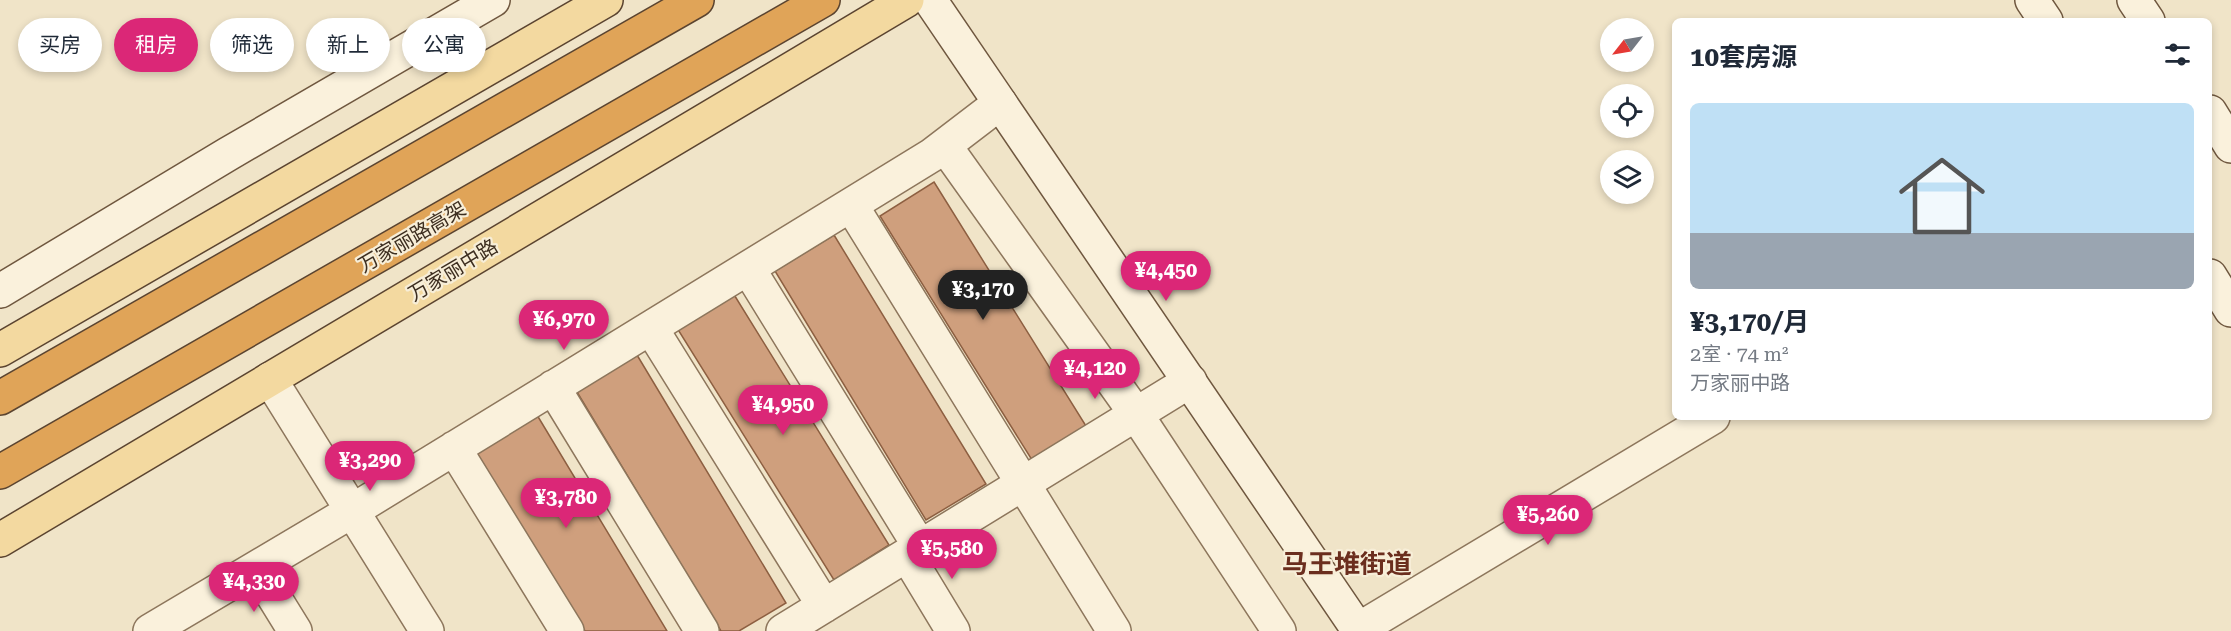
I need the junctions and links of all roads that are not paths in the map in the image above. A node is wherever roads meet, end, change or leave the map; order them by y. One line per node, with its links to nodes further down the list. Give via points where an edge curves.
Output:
1 (493, 0): 18 (street)
2 (606, 0): 21 (main road)
3 (697, 0): 25 (highway)
4 (823, 0): 29 (highway, 万家丽路高架)
5 (907, 0): 22 (main road, 万家丽中路)
6 (930, 0): 11 (street)
7 (2032, 0): 9 (street)
8 (2134, 0): 10 (street)
9 (2044, 18)
10 (2146, 18)
11 (1000, 103): 13 (street); 23 (street)
12 (2212, 118): 14 (street)
13 (945, 146): 15 (street); 26 (street)
14 (2231, 146)
15 (851, 205): 16 (street); 30 (street)
16 (748, 268): 20 (street); 33 (street)
17 (2212, 279): 19 (street)
18 (0, 291)
19 (2231, 310)
20 (651, 328): 24 (street); 35 (street)
21 (0, 350)
22 (270, 379): 31 (street); 32 (main road, 万家丽中路)
23 (1190, 381): 26 (street); 45 (street)
24 (553, 387): 28 (street); 40 (street)
25 (0, 398)
26 (1136, 414): 30 (street); 44 (street)
27 (1708, 420): 45 (street)
28 (454, 448): 31 (street); 39 (street)
29 (0, 472)
30 (1024, 483): 33 (street); 43 (street)
31 (352, 511): 34 (street); 38 (street)
32 (0, 540)
33 (914, 551): 35 (street); 42 (street)
34 (256, 568): 36 (street); 37 (street)
35 (824, 606): 41 (street)
36 (157, 629)
37 (295, 631)
38 (427, 631)
39 (567, 631)
40 (702, 631)
41 (783, 631)
42 (953, 631)
43 (1114, 631)
44 (1280, 631)
45 (1358, 631)

